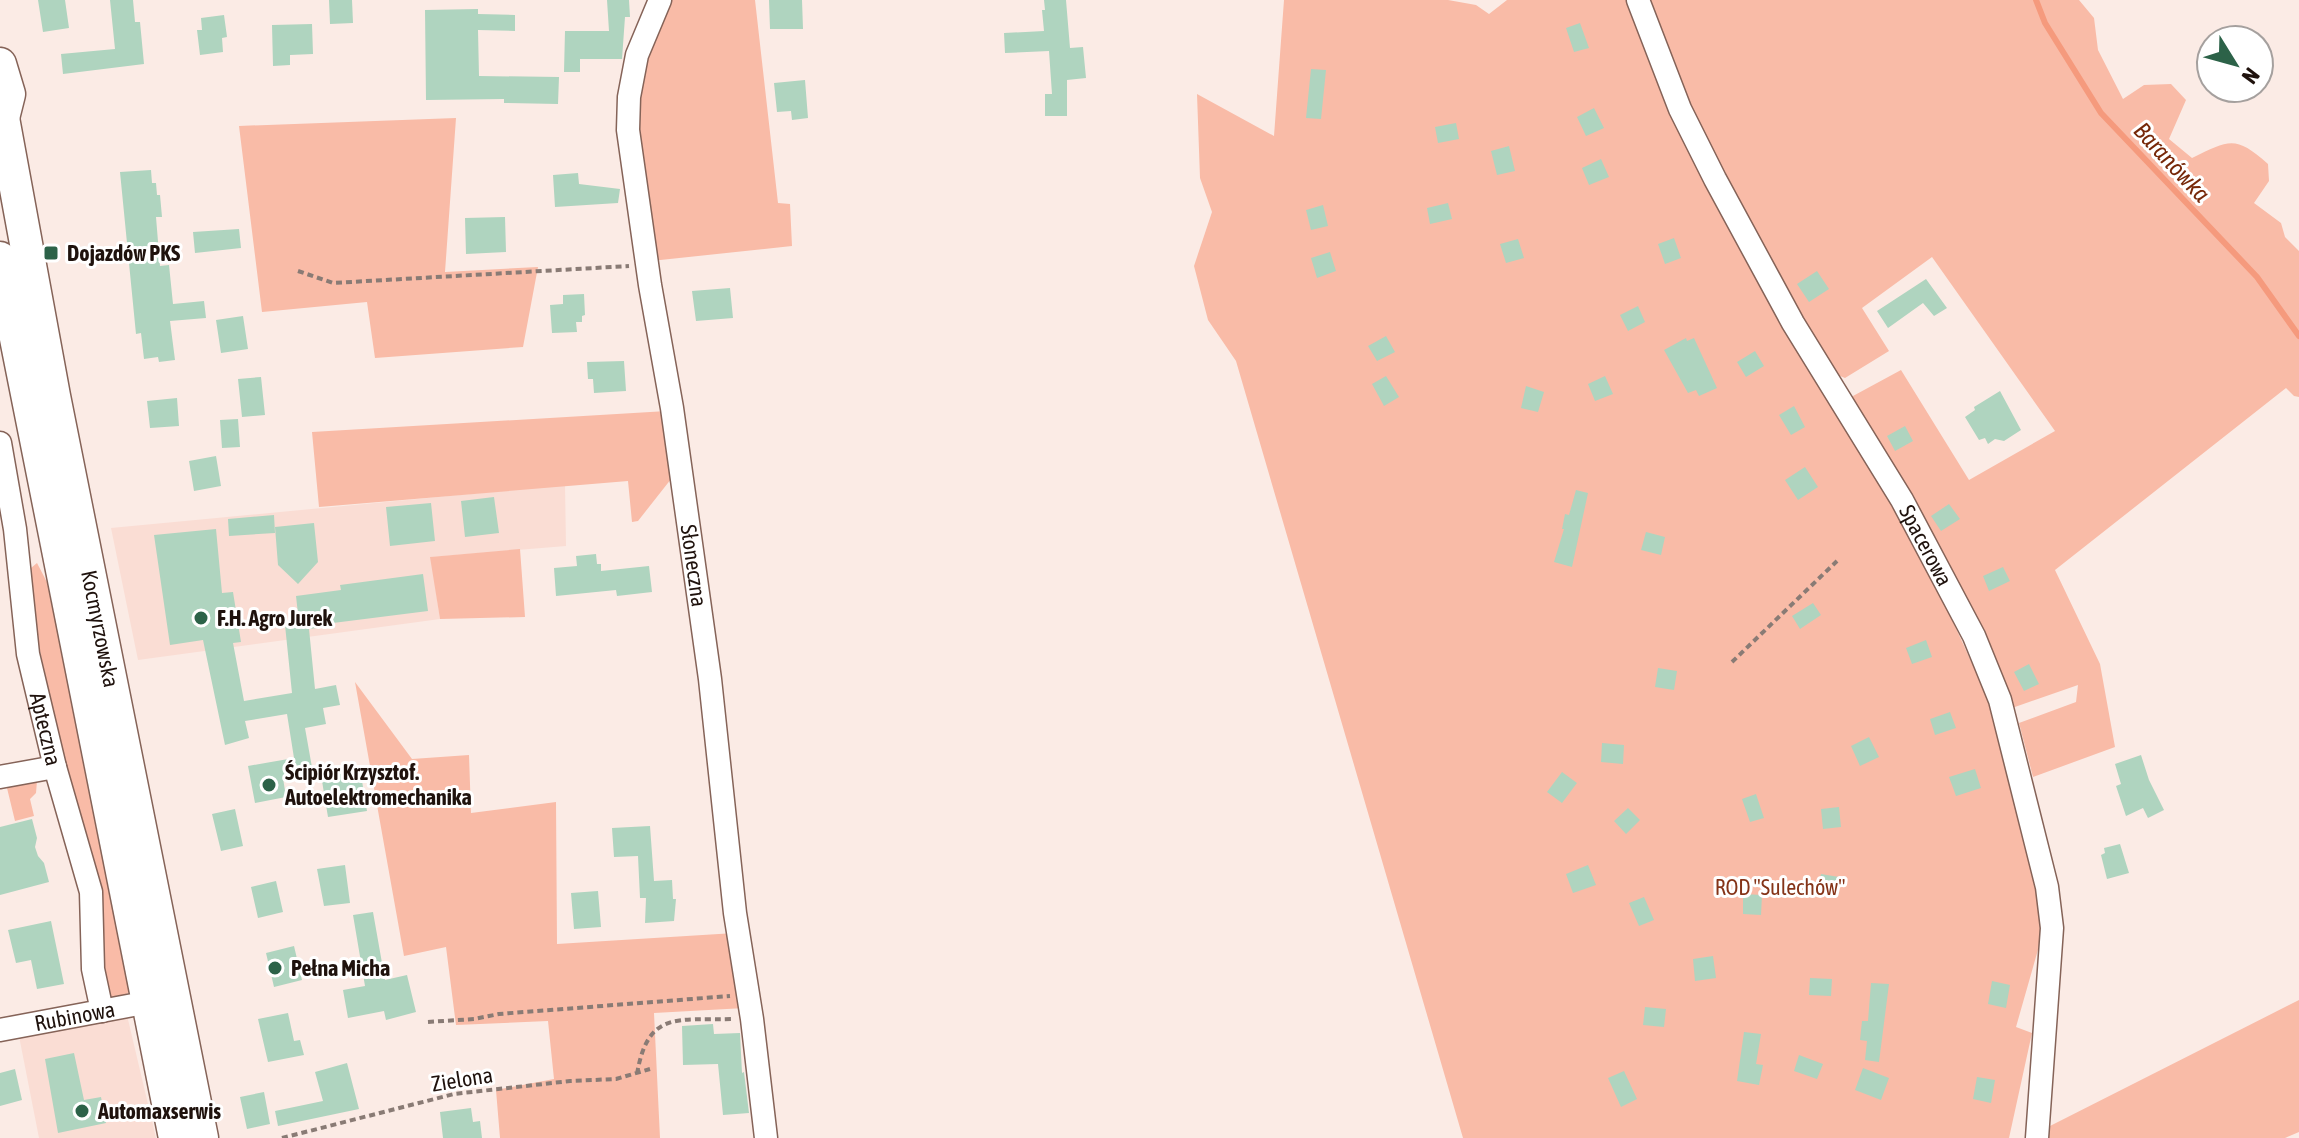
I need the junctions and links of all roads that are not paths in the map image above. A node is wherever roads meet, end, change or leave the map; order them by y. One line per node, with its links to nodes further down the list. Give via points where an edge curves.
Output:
1 (660, 0): 15 (street, Słoneczna, via 637,55 628,130 701,608)
2 (1638, 0): 16 (street, Spacerowa, via 1680,109 1715,179 1793,323 1916,526 1974,636 2000,700 2047,887 2052,928)
3 (0, 64): 4 (main road, Kocmyrzowska, via 9,94)
4 (2, 119): 14 (main road, Kocmyrzowska)
5 (0, 258): 10 (main road, Kocmyrzowska)
6 (0, 443): 7 (street, Apteczna)
7 (7, 529): 8 (street, Apteczna, via 28,654)
8 (55, 767): 9 (street); 11 (street, Apteczna, via 91,892 93,969)
9 (0, 777)
10 (149, 1002): 11 (street, Rubinowa); 13 (main road, Kocmyrzowska)
11 (102, 1011): 12 (street, Rubinowa)
12 (0, 1030)
13 (175, 1138)
14 (202, 1138)
15 (766, 1138)
16 (2037, 1138)

